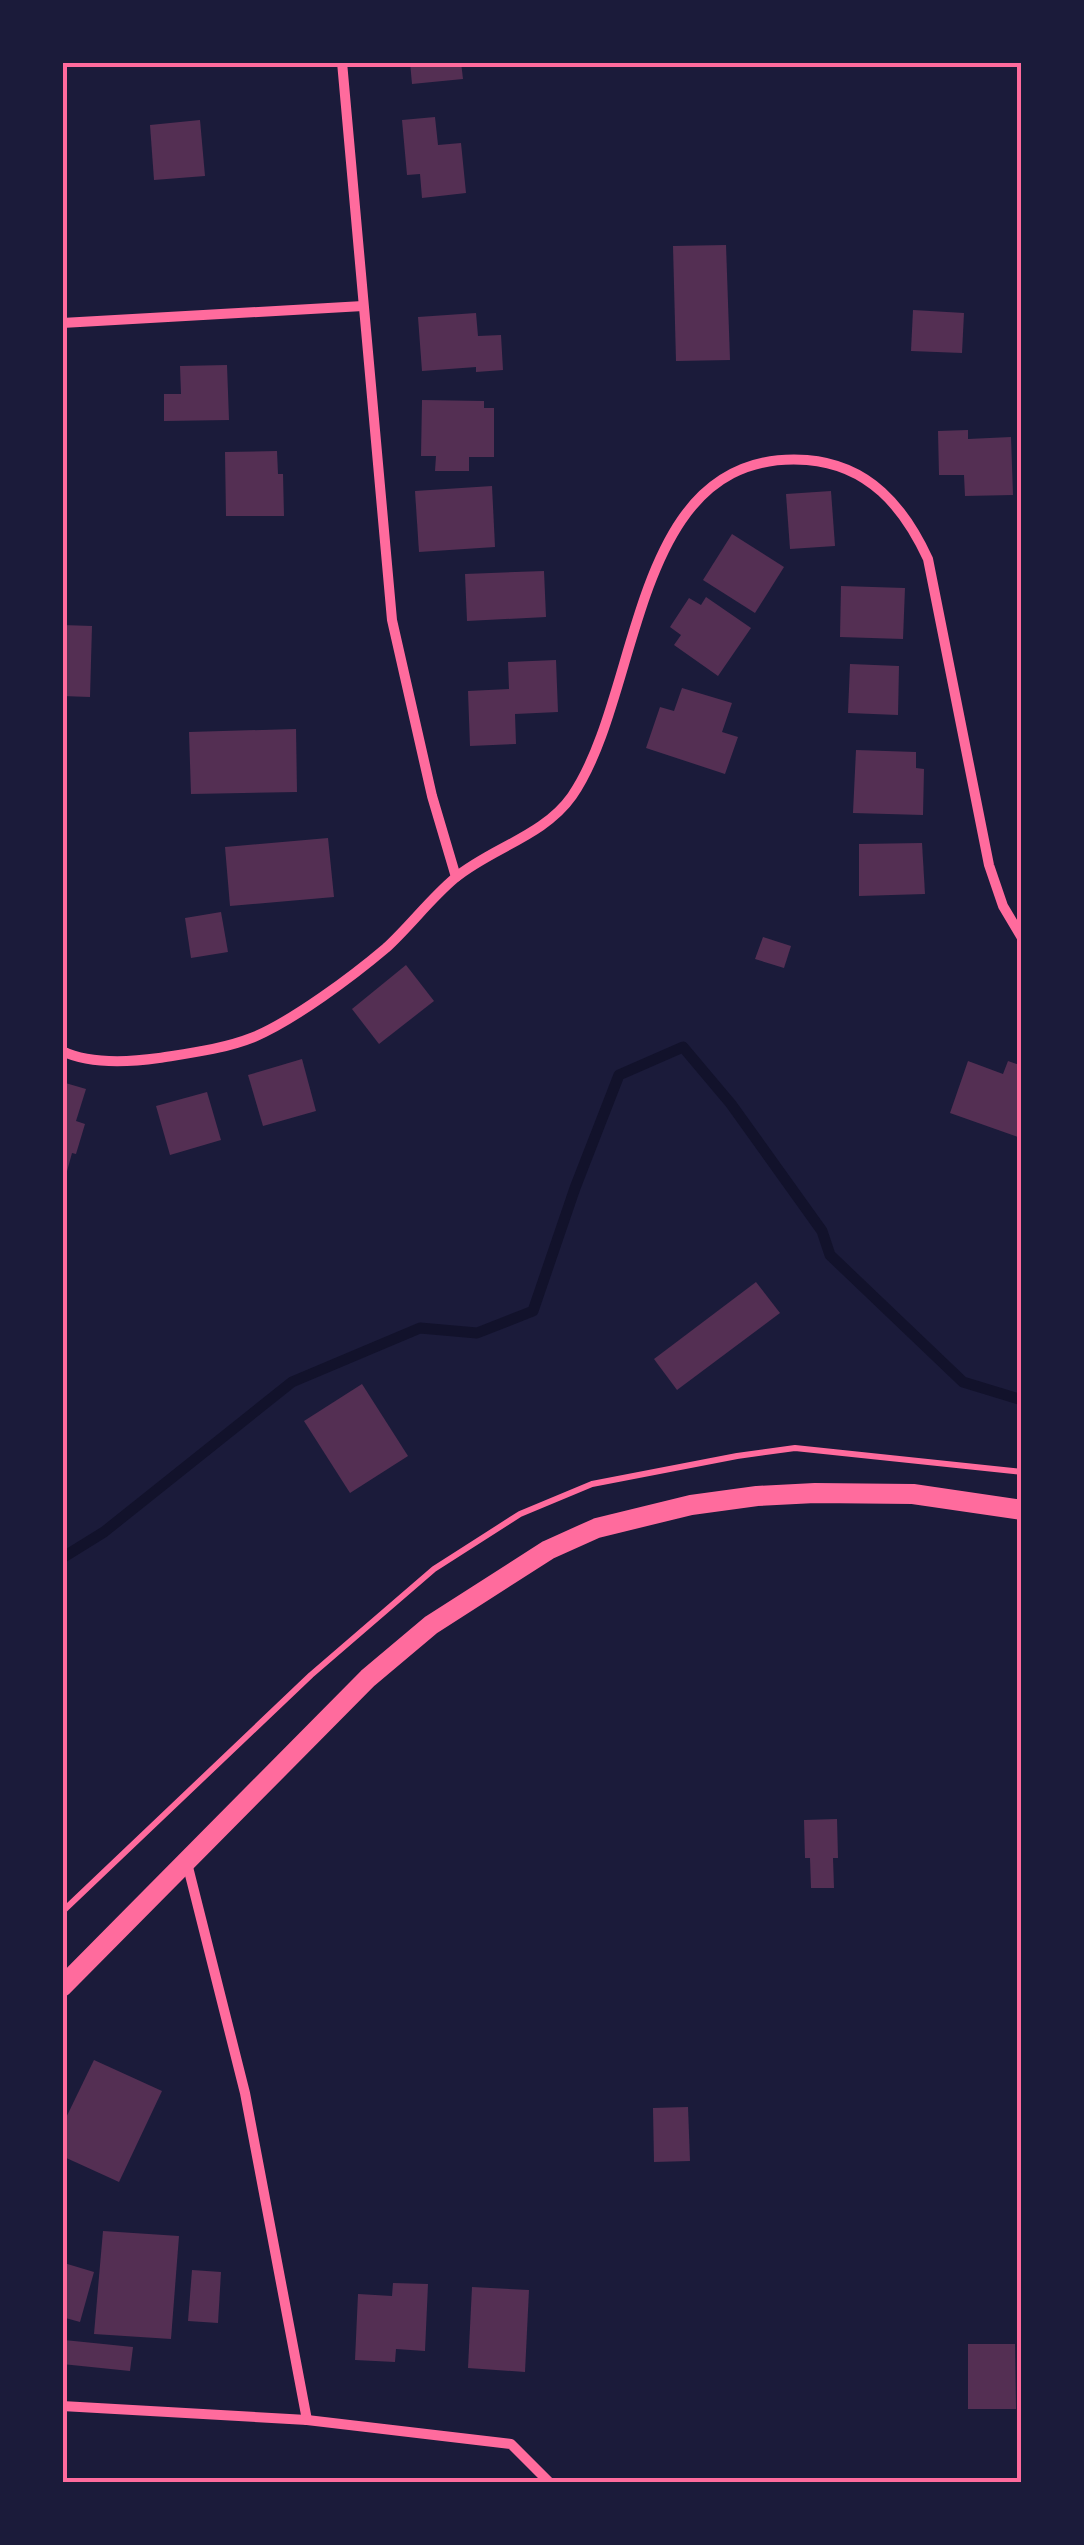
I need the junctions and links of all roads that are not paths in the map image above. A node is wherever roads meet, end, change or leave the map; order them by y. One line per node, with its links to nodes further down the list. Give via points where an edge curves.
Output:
1 (342, 62): 2 (street)
2 (364, 306): 3 (street); 4 (street, via 392,620)
3 (62, 323)
4 (456, 877): 5 (street, via 527,836 570,799 598,748 654,572 694,501 748,466 779,458 822,461 891,497 928,559 989,865); 6 (street, via 385,949 256,1036 140,1061)
5 (1022, 938)
6 (62, 1050)
7 (1022, 1510): 8 (main road, via 913,1494 815,1492 691,1505 597,1528 548,1550 430,1625 368,1678)
8 (186, 1862): 9 (main road); 11 (street, via 245,2093)
9 (62, 1986)
10 (62, 2406): 11 (street)
11 (307, 2420): 12 (street, via 511,2444)
12 (549, 2482)

